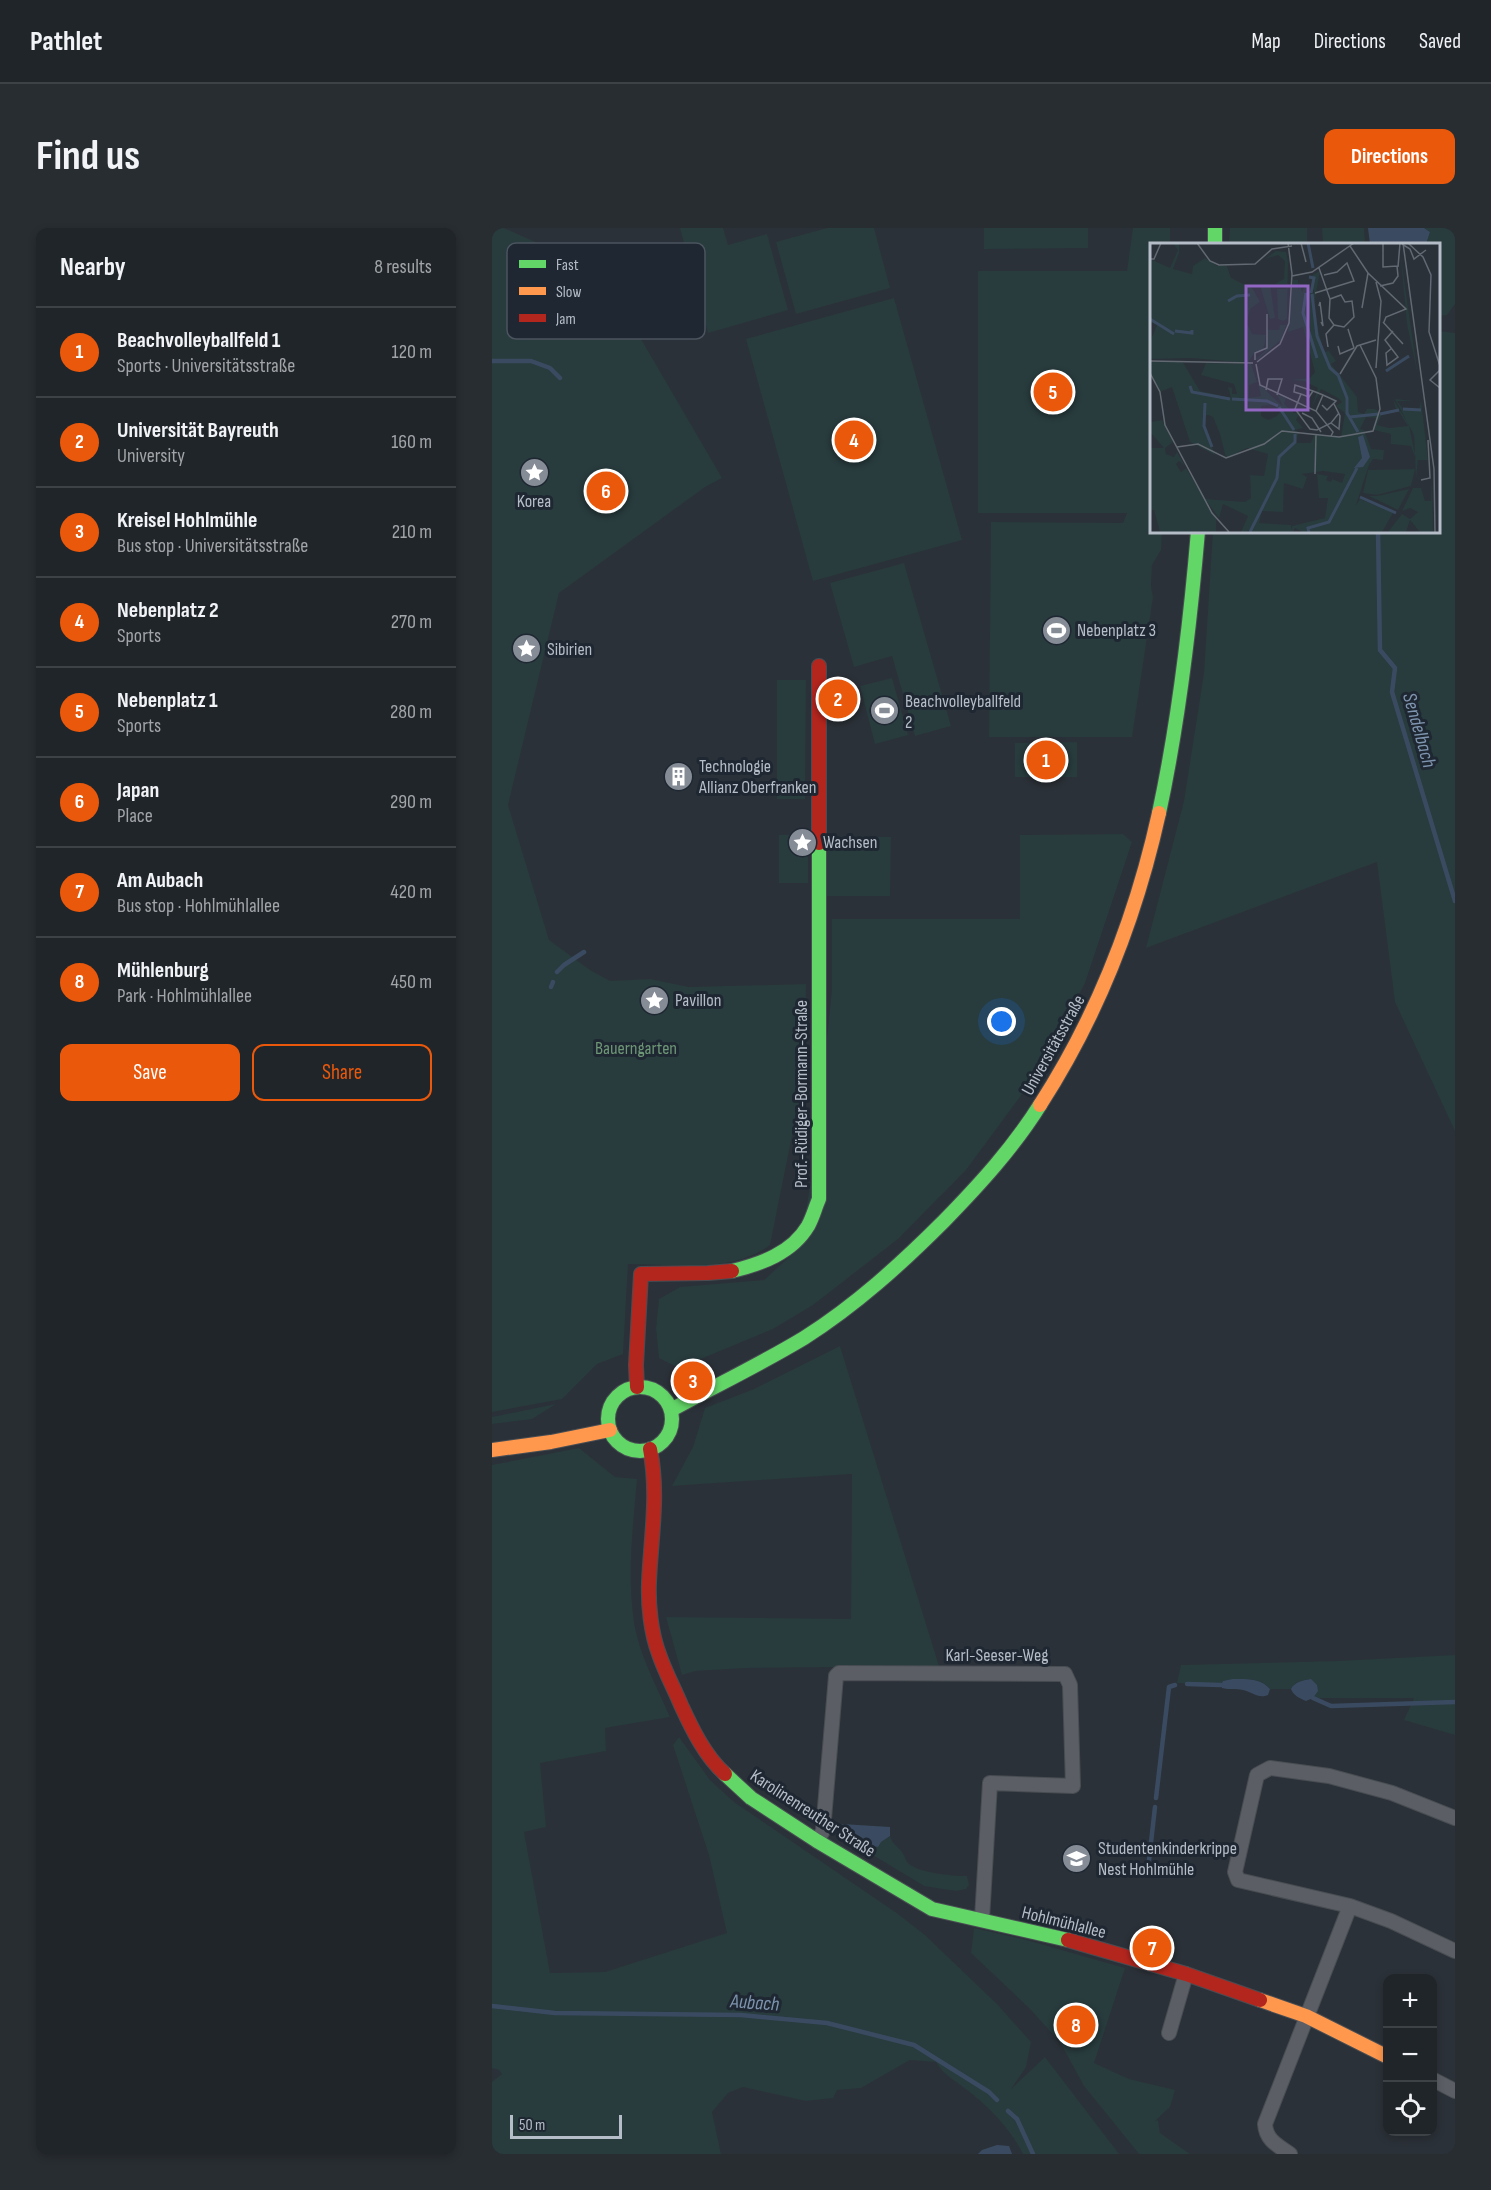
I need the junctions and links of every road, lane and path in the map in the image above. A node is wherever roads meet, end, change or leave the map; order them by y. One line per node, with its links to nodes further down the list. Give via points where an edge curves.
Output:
1 (1198, 532): 4 (street, Universitätsstraße, via 1184,674 1163,803 1135,907 1098,1002 1059,1077 1023,1133 974,1191 905,1261 825,1324 773,1358)
2 (819, 666): 3 (street, Prof.-Rüdiger-Bormann-Straße, via 819,1199 807,1228 765,1263 722,1272 641,1274)
3 (637, 1387): 4 (street, via 654,1390); 5 (street, via 619,1394 613,1402 609,1411)
4 (670, 1410): 6 (street, via 670,1429 659,1445)
5 (610, 1430): 6 (street, via 622,1446 640,1451); 7 (street)
6 (650, 1449): 9 (street, Karolinenreuther Straße, via 655,1516 649,1582 658,1653 690,1724 716,1767 751,1798)
7 (492, 1450)
8 (1455, 1818): 10 (street, via 1392,1793 1329,1776 1270,1768 1257,1775 1235,1872 1238,1880)
9 (817, 1841): 11 (street, Karolinenreuther Straße); 12 (street, Karl-Seeser-Weg, via 823,1831 839,1673 1065,1674 1070,1685 1073,1786 990,1783)
10 (1350, 1906): 13 (street); 15 (street)
11 (932, 1909): 12 (street, Hohlmühlallee)
12 (982, 1919): 14 (street, Hohlmühlallee)
13 (1455, 1951)
14 (1186, 1974): 15 (street, Hohlmühlallee); 16 (street)
15 (1306, 2016): 17 (street, Hohlmühlallee); 20 (street, via 1264,2124 1272,2142)
16 (1169, 2033)
17 (1383, 2054)
18 (1437, 2082): 19 (street)
19 (1455, 2091)
20 (1290, 2154)

